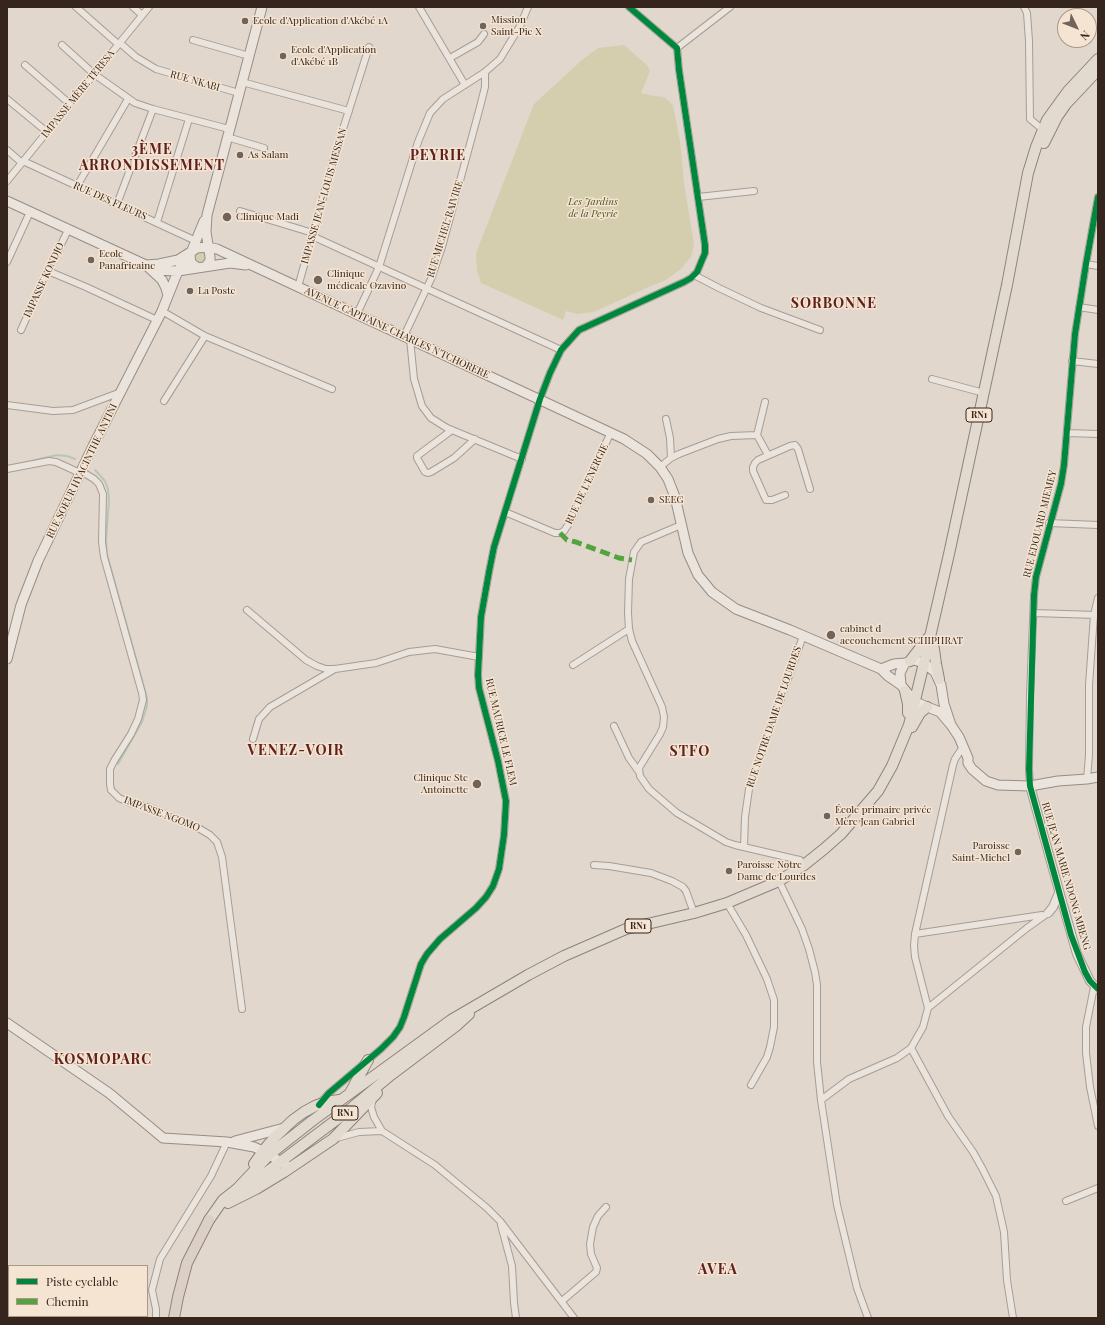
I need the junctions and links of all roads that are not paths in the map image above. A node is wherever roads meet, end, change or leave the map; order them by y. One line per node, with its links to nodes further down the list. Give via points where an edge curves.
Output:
1 (76, 7): 13 (street)
2 (133, 7): 10 (street)
3 (149, 7): 10 (street, IMPASSE MÈRE TERESA)
4 (262, 7): 17 (main road)
5 (419, 7): 18 (street)
6 (528, 7): 22 (street, via 508,47 500,59)
7 (629, 7): 16 (street)
8 (730, 7): 16 (street)
9 (1024, 7): 33 (street, via 1027,12 1030,119)
10 (142, 16): 13 (street, IMPASSE MÈRE TERESA)
11 (484, 34): 18 (street, via 478,42)
12 (193, 40): 17 (street)
13 (119, 43): 23 (street, IMPASSE MÈRE TERESA); 26 (street, RUE NKABI, via 136,57 166,73)
14 (62, 46): 23 (street)
15 (368, 48): 30 (street, IMPASSE JEAN-LOUIS MESSAN)
16 (677, 48): 43 (street)
17 (248, 56): 24 (main road)
18 (450, 58): 25 (street)
19 (1098, 59): 33 (main road, RN1, via 1068,91)
20 (25, 65): 29 (street)
21 (1098, 70): 42 (main road, RN1, via 1057,117 1042,146)
22 (485, 72): 25 (street); 64 (street, RUE MICHEL RAIVIRE, via 485,87 470,144 442,247)
23 (94, 74): 28 (street); 29 (street, IMPASSE MÈRE TERESA)
24 (242, 82): 26 (main road); 30 (street)
25 (465, 85): 58 (street, via 436,105 425,122)
26 (239, 93): 35 (main road)
27 (7, 99): 34 (street)
28 (128, 99): 31 (street); 40 (street)
29 (70, 104): 34 (street, IMPASSE MÈRE TERESA)
30 (350, 108): 51 (street, IMPASSE JEAN-LOUIS MESSAN)
31 (153, 109): 32 (street); 46 (street)
32 (189, 119): 35 (street); 49 (street)
33 (1042, 129): 42 (main road, RN1, via 1028,174)
34 (47, 132): 38 (street, IMPASSE MÈRE TERESA)
35 (228, 133): 36 (street); 52 (main road, via 207,215)
36 (264, 148)
37 (7, 150): 38 (street, RUE DES FLEURS)
38 (22, 162): 39 (street, IMPASSE MÈRE TERESA); 40 (street, RUE DES FLEURS)
39 (7, 180)
40 (77, 186): 46 (street, RUE DES FLEURS)
41 (754, 191): 43 (street)
42 (1025, 194): 80 (main road, RN1)
43 (698, 197): 62 (street, via 706,245 702,262)
44 (1098, 197): 54 (street, RUE EDOUARD MIEMEY)
45 (7, 201): 48 (main road)
46 (117, 204): 49 (street, RUE DES FLEURS)
47 (240, 211): 51 (street)
48 (30, 212): 50 (main road); 53 (street)
49 (156, 222): 52 (street, RUE DES FLEURS)
50 (68, 230): 56 (main road); 60 (street, IMPASSE KONDJO)
51 (313, 234): 58 (street); 63 (street, IMPASSE JEAN-LOUIS MESSAN)
52 (202, 248): 56 (main road, via 170,263); 57 (main road, via 248,262); 59 (main road, via 210,260); 59 (main road, via 190,259 191,264); 61 (main road, RUE SOEUR HYACINTHE ANTINI)
53 (7, 262)
54 (1086, 264): 55 (street); 66 (street, RUE EDOUARD MIEMEY)
55 (1098, 266)
56 (149, 267): 61 (main road); 65 (main road)
57 (254, 267): 59 (main road, via 235,264); 63 (main road, AVENUE CAPITAINE CHARLES N'TCHORERE)
58 (379, 267): 64 (street); 68 (street)
59 (200, 268): 61 (main road); 65 (main road, via 181,278)
60 (48, 271): 69 (street); 70 (street, IMPASSE KONDJO)
61 (178, 271): 65 (main road, RUE SOEUR HYACINTHE ANTINI)
62 (694, 275): 71 (street, via 761,308); 74 (street, RUE MAURICE LE FLEM, via 674,287 586,326)
63 (298, 287): 68 (main road, AVENUE CAPITAINE CHARLES N'TCHORERE)
64 (427, 288): 73 (street, RUE MICHEL RAIVIRE); 74 (street)
65 (170, 292): 69 (main road, RUE SOEUR HYACINTHE ANTINI)
66 (1079, 307): 67 (street); 75 (street, RUE EDOUARD MIEMEY)
67 (1098, 310)
68 (357, 314): 73 (main road, AVENUE CAPITAINE CHARLES N'TCHORERE)
69 (159, 316): 72 (street); 79 (main road, RUE SOEUR HYACINTHE ANTINI)
70 (21, 330)
71 (820, 330)
72 (205, 336): 78 (street); 82 (street)
73 (407, 337): 81 (main road, AVENUE CAPITAINE CHARLES N'TCHORERE); 86 (street, via 414,379 422,406 431,418)
74 (561, 350): 81 (street, RUE MAURICE LE FLEM)
75 (1072, 361): 76 (street); 88 (street, RUE EDOUARD MIEMEY)
76 (1098, 364)
77 (932, 379): 80 (street)
78 (332, 389)
79 (121, 392): 84 (street, via 73,410 53,411); 97 (main road, RUE SOEUR HYACINTHE ANTINI)
80 (984, 393): 110 (main road, RN1)
81 (540, 399): 87 (main road, AVENUE CAPITAINE CHARLES N'TCHORERE); 94 (street, RUE MAURICE LE FLEM)
82 (164, 401)
83 (765, 402): 90 (street)
84 (7, 405)
85 (666, 419): 93 (street)
86 (452, 430): 91 (street); 91 (street, via 418,456 425,472 431,472 454,458)
87 (611, 432): 95 (main road, AVENUE CAPITAINE CHARLES N'TCHORERE, via 639,448); 100 (street, RUE DE L'ENERGIE, via 564,531 556,532)
88 (1067, 433): 89 (street); 101 (street, RUE EDOUARD MIEMEY, via 1061,484)
89 (1098, 434)
90 (757, 435): 92 (street); 93 (street, via 723,437)
91 (475, 439): 94 (street)
92 (768, 456): 98 (street, via 790,446 796,446); 99 (street, via 755,463 753,467 764,497 766,500 772,500)
93 (671, 458): 95 (street)
94 (522, 459): 100 (street, RUE MAURICE LE FLEM)
95 (660, 467): 102 (main road, AVENUE CAPITAINE CHARLES N'TCHORERE, via 671,486)
96 (7, 469): 97 (street, IMPASSE NGOMO, via 49,461)
97 (81, 472): 112 (main road, RUE SOEUR HYACINTHE ANTINI, via 25,593); 145 (street, IMPASSE NGOMO, via 94,479 103,494 104,557 143,700 135,726 110,769 111,790 119,798 151,808 200,829 217,842 222,857)
98 (810, 489)
99 (785, 495)
100 (505, 512): 111 (street, RUE MAURICE LE FLEM, via 489,572 481,617)
101 (1049, 523): 103 (street); 106 (street, RUE EDOUARD MIEMEY, via 1036,577)
102 (681, 525): 108 (street, via 641,542 634,552 629,579); 109 (main road, AVENUE CAPITAINE CHARLES N'TCHORERE, via 692,564 712,592 736,608)
103 (1098, 525)
104 (1098, 598): 107 (street)
105 (247, 610): 116 (street, via 306,660 317,666)
106 (1034, 613): 107 (street); 131 (street, RUE EDOUARD MIEMEY)
107 (1096, 615): 130 (street, via 1089,685)
108 (630, 629): 115 (street); 128 (street, via 636,651 662,707 664,717 660,734 641,764)
109 (803, 636): 117 (main road, AVENUE CAPITAINE CHARLES N'TCHORERE); 132 (street, RUE NOTRE DAME DE LOURDES, via 749,789)
110 (930, 636): 113 (main road); 114 (main road, RN1); 118 (main road)
111 (479, 657): 116 (street, via 435,649 409,652 376,663); 148 (street, RUE MAURICE LE FLEM, via 479,688 506,801 499,869 486,897 427,954 421,964 400,1026 393,1037)
112 (7, 659)
113 (908, 662): 114 (main road); 117 (main road); 119 (main road, via 900,673)
114 (924, 663): 118 (main road, via 931,667); 121 (main road, RN1)
115 (574, 665)
116 (335, 669): 125 (street, via 270,707 260,719)
117 (881, 669): 119 (main road, AVENUE CAPITAINE CHARLES N'TCHORERE)
118 (939, 679): 120 (main road)
119 (903, 688): 121 (main road, AVENUE CAPITAINE CHARLES N'TCHORERE); 126 (main road, via 908,710)
120 (942, 691): 122 (main road, via 941,700); 123 (main road)
121 (914, 701): 122 (main road); 126 (main road, RN1)
122 (930, 708): 123 (main road, via 940,712); 126 (main road, via 920,712)
123 (951, 725): 127 (main road)
124 (614, 726): 128 (street, via 629,758)
125 (252, 739)
126 (901, 746): 134 (main road, RN1, via 882,784 861,812 841,834)
127 (963, 747): 131 (main road, via 972,769 986,781 1003,785); 141 (street, via 955,759 950,776)
128 (639, 772): 132 (street, via 649,789 677,813 726,842)
129 (1098, 777): 130 (main road)
130 (1087, 779): 131 (main road)
131 (1030, 786): 136 (street, RUE JEAN MARIE NDONG MBENG)
132 (744, 847): 134 (street, via 800,860)
133 (594, 865): 138 (street, via 651,873 672,880 686,891)
134 (804, 865): 135 (main road, RN1)
135 (779, 881): 137 (main road, RN1); 153 (street, via 809,948 817,985 817,1062)
136 (1059, 893): 139 (street, via 1053,907); 140 (street, RUE JEAN MARIE NDONG MBENG)
137 (727, 903): 138 (main road, RN1); 150 (street, via 746,935 774,1000 774,1027 770,1047)
138 (694, 913): 143 (main road, RN1, via 626,929 564,956)
139 (1046, 914): 140 (street, via 1060,911); 141 (street); 144 (street)
140 (1066, 916): 142 (street, RUE JEAN MARIE NDONG MBENG, via 1077,954)
141 (915, 934): 144 (street, via 915,957)
142 (1096, 988): 156 (street, via 1086,1027 1086,1053)
143 (479, 1005): 149 (main road, RN1); 152 (main road, RN1, via 451,1020)
144 (928, 1008): 147 (street, via 923,1028)
145 (242, 1009)
146 (7, 1023): 161 (main road, via 109,1093 163,1138)
147 (911, 1048): 153 (street, via 896,1058 849,1079); 178 (street, via 996,1196 1004,1232 1007,1280)
148 (368, 1060): 152 (main road); 154 (street, RUE MAURICE LE FLEM)
149 (391, 1076): 151 (main road); 155 (main road, RN1)
150 (751, 1085)
151 (373, 1098): 158 (street, via 371,1107); 159 (main road)
152 (346, 1099): 154 (main road); 155 (main road); 162 (main road, RN1)
153 (821, 1100): 177 (street, via 837,1205 857,1288)
154 (318, 1105): 157 (main road)
155 (344, 1114): 159 (main road); 163 (main road, RN1)
156 (1098, 1126)
157 (285, 1127): 161 (main road); 162 (main road)
158 (382, 1130): 160 (street, via 358,1132); 170 (street, via 435,1165)
159 (342, 1131): 160 (main road)
160 (333, 1139): 164 (main road)
161 (230, 1142): 162 (main road, via 254,1147); 172 (street, via 160,1259 152,1290)
162 (266, 1153): 163 (main road); 169 (main road, RN1, via 237,1189 223,1200)
163 (280, 1162): 164 (main road); 167 (main road, RN1)
164 (292, 1167): 167 (main road)
165 (1098, 1188): 166 (street)
166 (1066, 1201)
167 (228, 1203): 169 (main road, RN1)
168 (606, 1207): 171 (street, via 593,1227 590,1244 596,1272)
169 (211, 1221): 173 (highway, RN1, via 187,1263); 174 (highway, RN1, via 193,1265)
170 (500, 1221): 171 (street); 175 (street, via 512,1266)
171 (562, 1301): 176 (street)
172 (156, 1318)
173 (174, 1318)
174 (181, 1318)
175 (516, 1318)
176 (574, 1318)
177 (868, 1318)
178 (1013, 1318)

